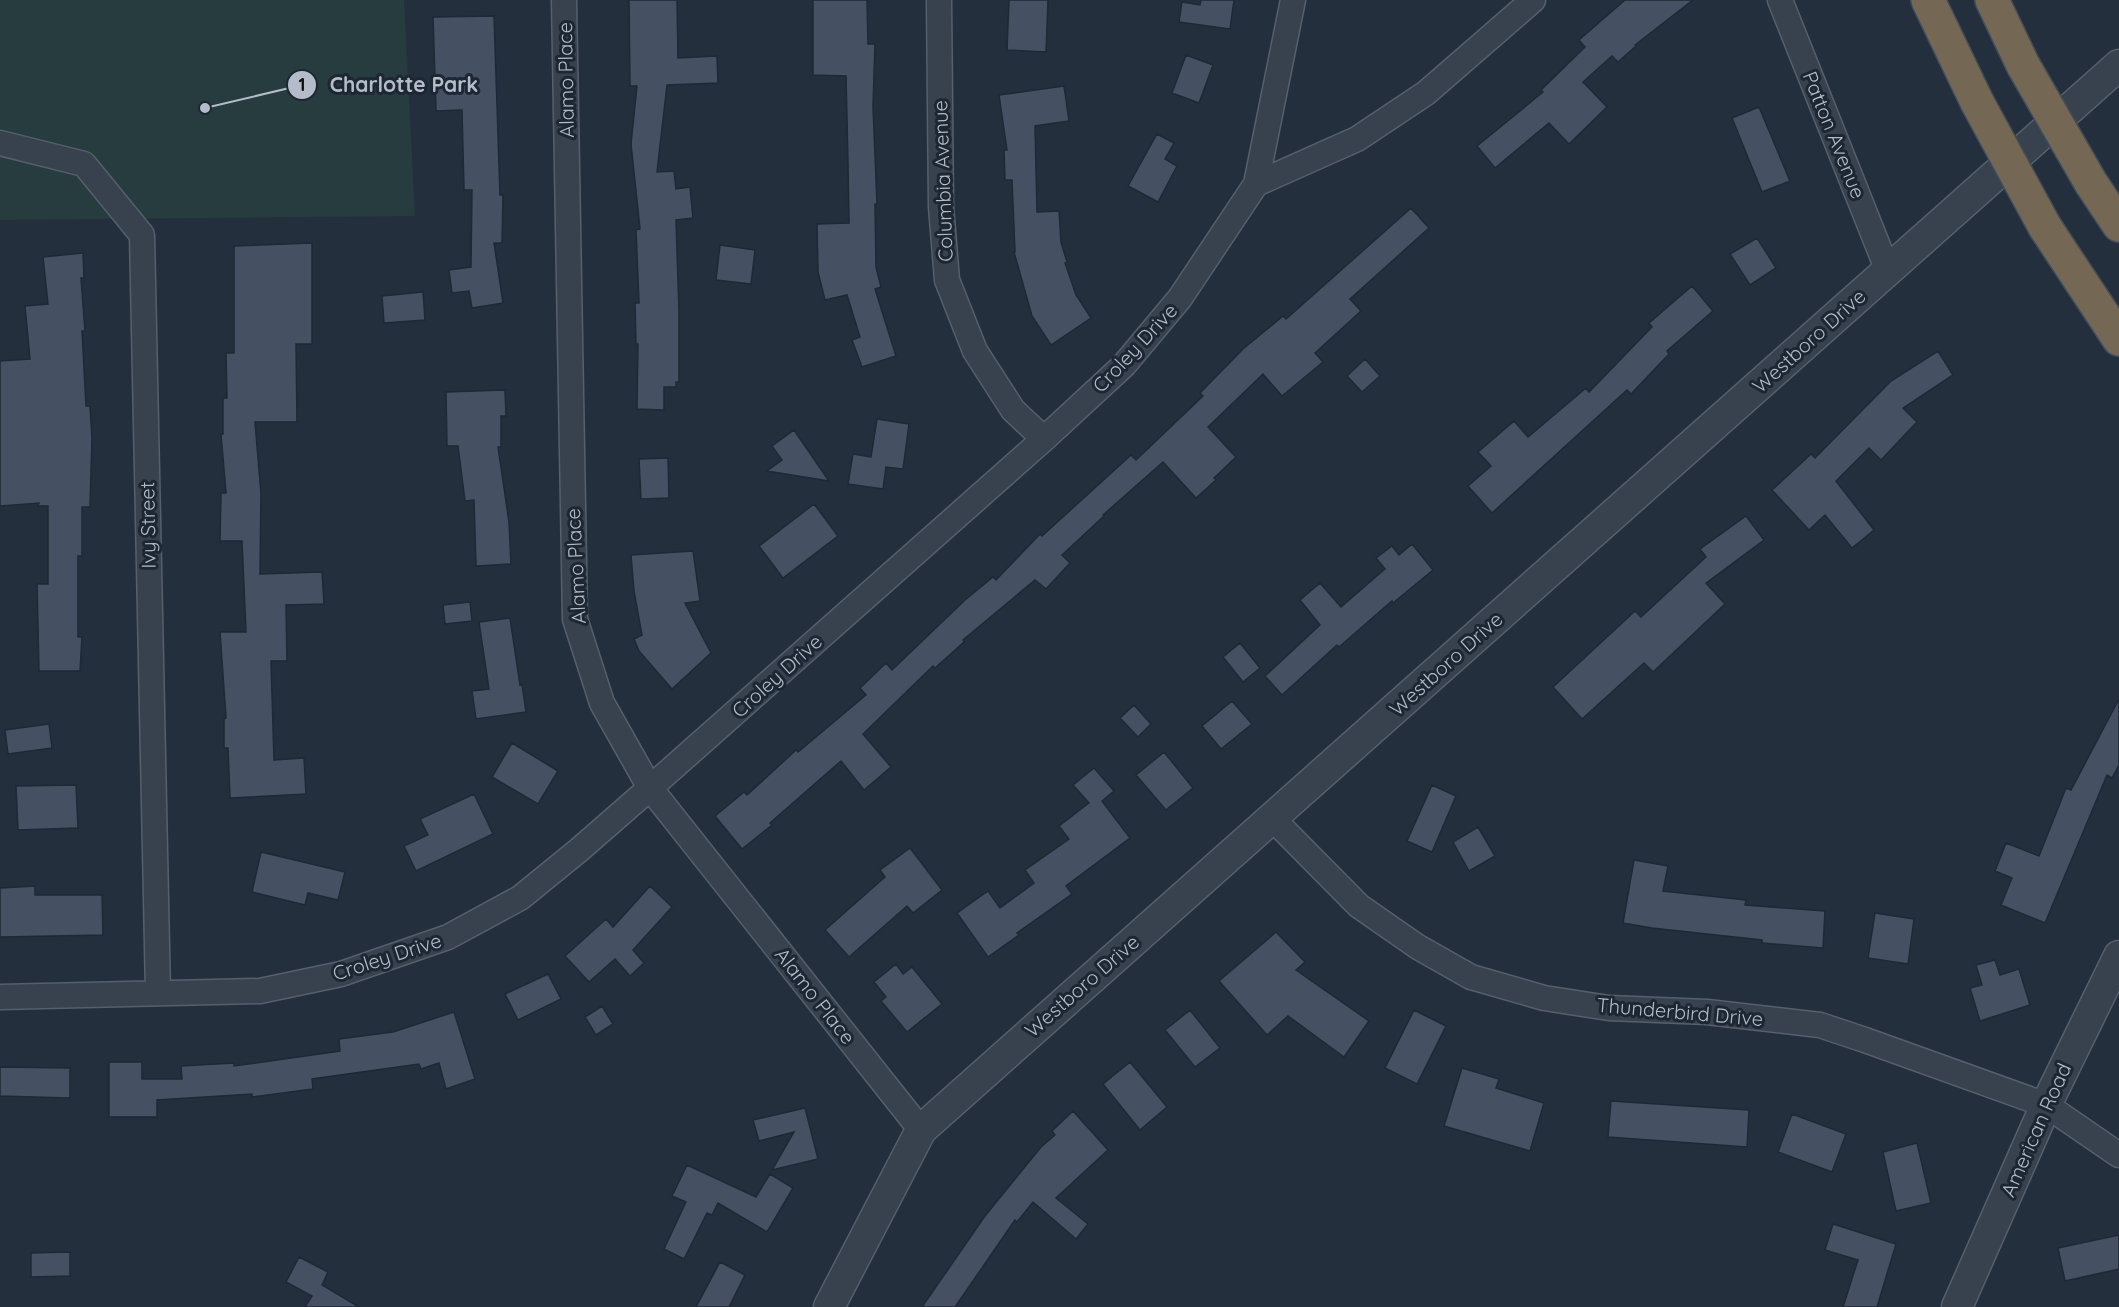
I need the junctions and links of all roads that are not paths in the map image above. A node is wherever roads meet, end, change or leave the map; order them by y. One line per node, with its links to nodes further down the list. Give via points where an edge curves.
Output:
1 (564, 0): 15 (street, Alamo Place, via 575,619 602,703)
2 (939, 0): 14 (street, Columbia Avenue, via 941,207 947,280 975,351 1013,410)
3 (1293, 0): 10 (street, Croley Drive)
4 (1533, 0): 10 (street, via 1426,93 1357,139)
5 (1780, 0): 12 (street, Patton Avenue)
6 (1928, 0): 13 (highway, bridge, via 1977,102 2046,227)
7 (1992, 0): 11 (highway, bridge, via 2023,65)
8 (2119, 65): 12 (street, Westboro Drive)
9 (0, 143): 18 (street, Ivy Street, via 84,164 142,235)
10 (1256, 184): 14 (street, Croley Drive, via 1180,298 1124,365)
11 (2119, 225)
12 (1888, 271): 16 (street, Westboro Drive)
13 (2119, 339)
14 (1044, 439): 15 (street, Croley Drive)
15 (650, 788): 18 (street, Croley Drive, via 520,898 448,937 341,974 260,991); 21 (street, Alamo Place)
16 (1272, 818): 20 (street, Thunderbird Drive, via 1359,906 1418,947 1471,977 1544,998 1609,1008 1707,1012 1820,1025); 21 (street, Westboro Drive)
17 (2119, 956): 20 (street, American Road)
18 (158, 993): 19 (street, Croley Drive)
19 (0, 997)
20 (2046, 1105): 22 (street, Thunderbird Drive); 24 (street, American Road)
21 (921, 1130): 23 (street, Westboro Drive)
22 (2119, 1155)
23 (830, 1307)
24 (1958, 1307)

